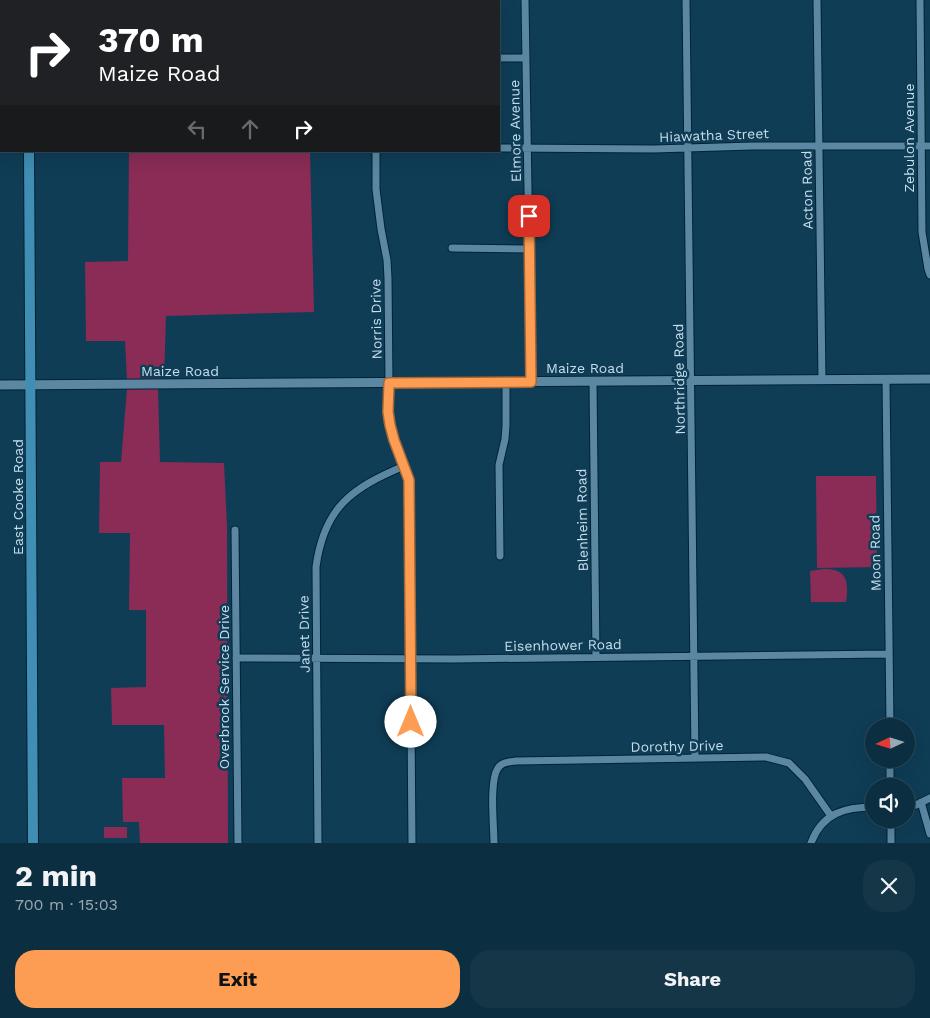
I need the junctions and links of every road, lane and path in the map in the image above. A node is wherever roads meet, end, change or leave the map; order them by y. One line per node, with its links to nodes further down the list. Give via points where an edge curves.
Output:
1 (525, 0): 6 (street, Elmore Avenue)
2 (686, 0): 10 (street, Northridge Road)
3 (817, 0): 8 (street, Acton Road)
4 (920, 0): 7 (street, Zebulon Avenue)
5 (500, 58): 6 (street)
6 (526, 58): 12 (street, Elmore Avenue)
7 (921, 145): 8 (street, Hiawatha Street); 9 (street, Hiawatha Street); 17 (street, Zebulon Avenue, via 922,232)
8 (819, 146): 10 (street, Hiawatha Street); 19 (street, Acton Road)
9 (930, 146)
10 (688, 147): 12 (street, Hiawatha Street); 21 (street, Northridge Road)
11 (500, 148): 12 (street, Hiawatha Street)
12 (528, 149): 16 (street, Elmore Avenue)
13 (29, 152): 26 (main road, East Cooke Road)
14 (376, 152): 25 (street, Norris Drive, via 377,197 388,269)
15 (452, 248): 16 (street)
16 (529, 249): 23 (street, Elmore Avenue)
17 (930, 275)
18 (930, 379): 20 (street, Maize Road)
19 (822, 380): 20 (street, Maize Road); 21 (street, Maize Road)
20 (886, 380): 31 (street, Moon Road)
21 (691, 381): 24 (street, Maize Road); 32 (street, Northridge Road)
22 (506, 382): 23 (street, Maize Road); 25 (street, Maize Road); 30 (street, via 505,439 499,464)
23 (531, 382): 24 (street, Maize Road)
24 (593, 382): 33 (street, Blenheim Road)
25 (389, 383): 26 (street, Maize Road); 28 (street, Norris Drive, via 390,425)
26 (31, 385): 27 (street, Maize Road); 46 (main road, East Cooke Road)
27 (0, 386)
28 (404, 466): 35 (street, Janet Drive, via 358,490 342,504 324,532 316,567); 36 (street, Norris Drive, via 409,480)
29 (235, 530): 34 (street, Overbrook Service Drive)
30 (500, 556)
31 (889, 654): 32 (street, Eisenhower Road); 37 (street, Moon Road)
32 (694, 656): 33 (street, Eisenhower Road); 38 (street, Northridge Road)
33 (596, 657): 36 (street, Eisenhower Road)
34 (236, 658): 35 (street, Eisenhower Road); 47 (street, Overbrook Service Drive)
35 (316, 658): 36 (street, Eisenhower Road); 48 (street, Janet Drive)
36 (411, 659): 49 (street, Norris Drive)
37 (890, 718)
38 (695, 758): 43 (street, Dorothy Drive, via 766,757 789,763 805,779); 50 (street, Dorothy Drive, via 516,761 503,764 498,767 493,783)
39 (930, 798): 40 (street)
40 (921, 802): 41 (street); 45 (street)
41 (915, 805)
42 (865, 807): 43 (street, via 847,809)
43 (831, 816): 51 (street, via 821,825)
44 (891, 828): 52 (street)
45 (930, 834)
46 (34, 843)
47 (238, 843)
48 (318, 843)
49 (412, 843)
50 (494, 843)
51 (811, 843)
52 (891, 843)

